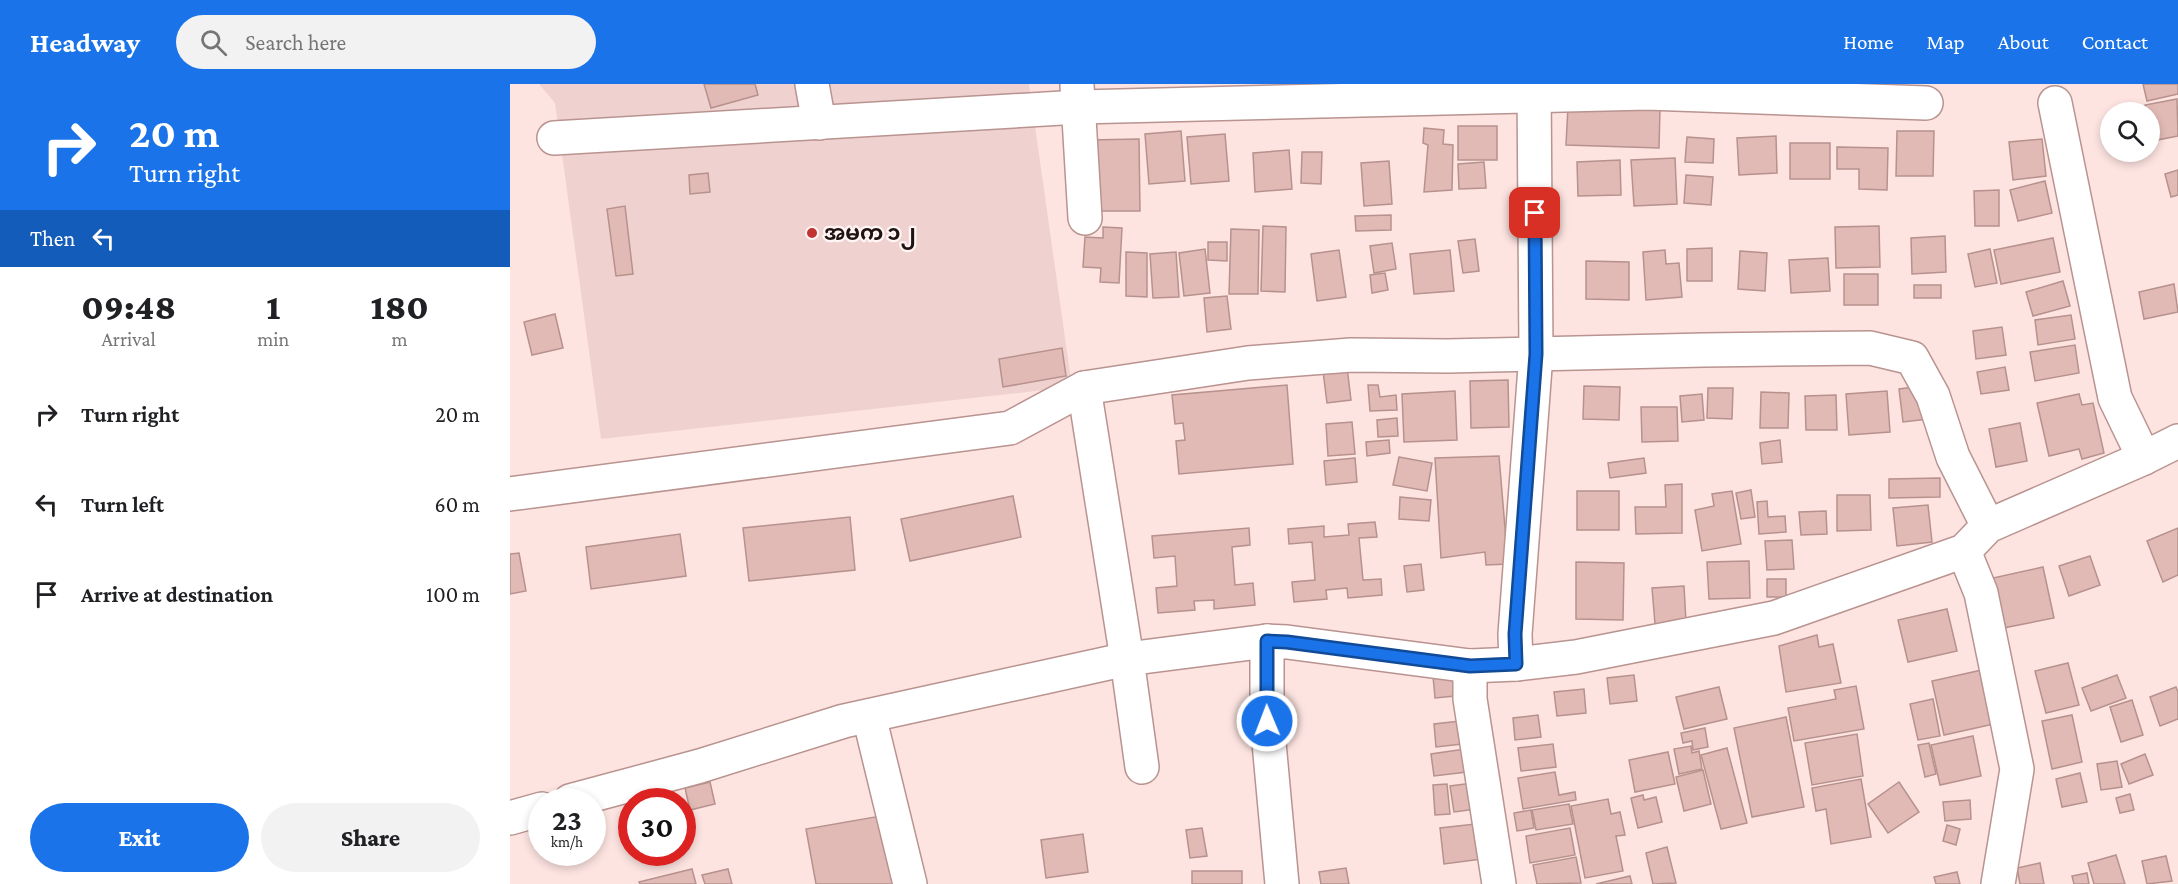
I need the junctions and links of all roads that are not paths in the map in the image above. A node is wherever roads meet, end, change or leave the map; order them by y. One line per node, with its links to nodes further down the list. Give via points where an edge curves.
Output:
1 (812, 84): 6 (street)
2 (1534, 89): 3 (street); 4 (street); 9 (street)
3 (1078, 95): 6 (street); 8 (street)
4 (1926, 103)
5 (2055, 103): 12 (street, via 2115,398)
6 (819, 123): 7 (street)
7 (555, 138)
8 (1085, 218)
9 (1536, 354): 10 (street, via 1351,355 1259,362); 14 (street, via 1870,348 1912,358 1933,396 1953,457); 18 (street)
10 (1084, 388): 13 (street, via 1010,428); 17 (street)
11 (2178, 441): 12 (street)
12 (2144, 458): 14 (street)
13 (510, 494)
14 (1988, 526): 15 (street)
15 (1964, 551): 18 (street, via 1774,618 1576,657); 28 (street, via 1981,593 2017,769)
16 (1267, 641): 17 (street); 19 (street); 26 (street, via 1267,721)
17 (1127, 659): 20 (street); 21 (street)
18 (1516, 664): 19 (street)
19 (1470, 666): 27 (street, via 1470,699)
20 (869, 716): 22 (street); 25 (street)
21 (1142, 767)
22 (606, 791)
23 (528, 813): 24 (street)
24 (510, 818)
25 (910, 884)
26 (1282, 884)
27 (1499, 884)
28 (1998, 884)

